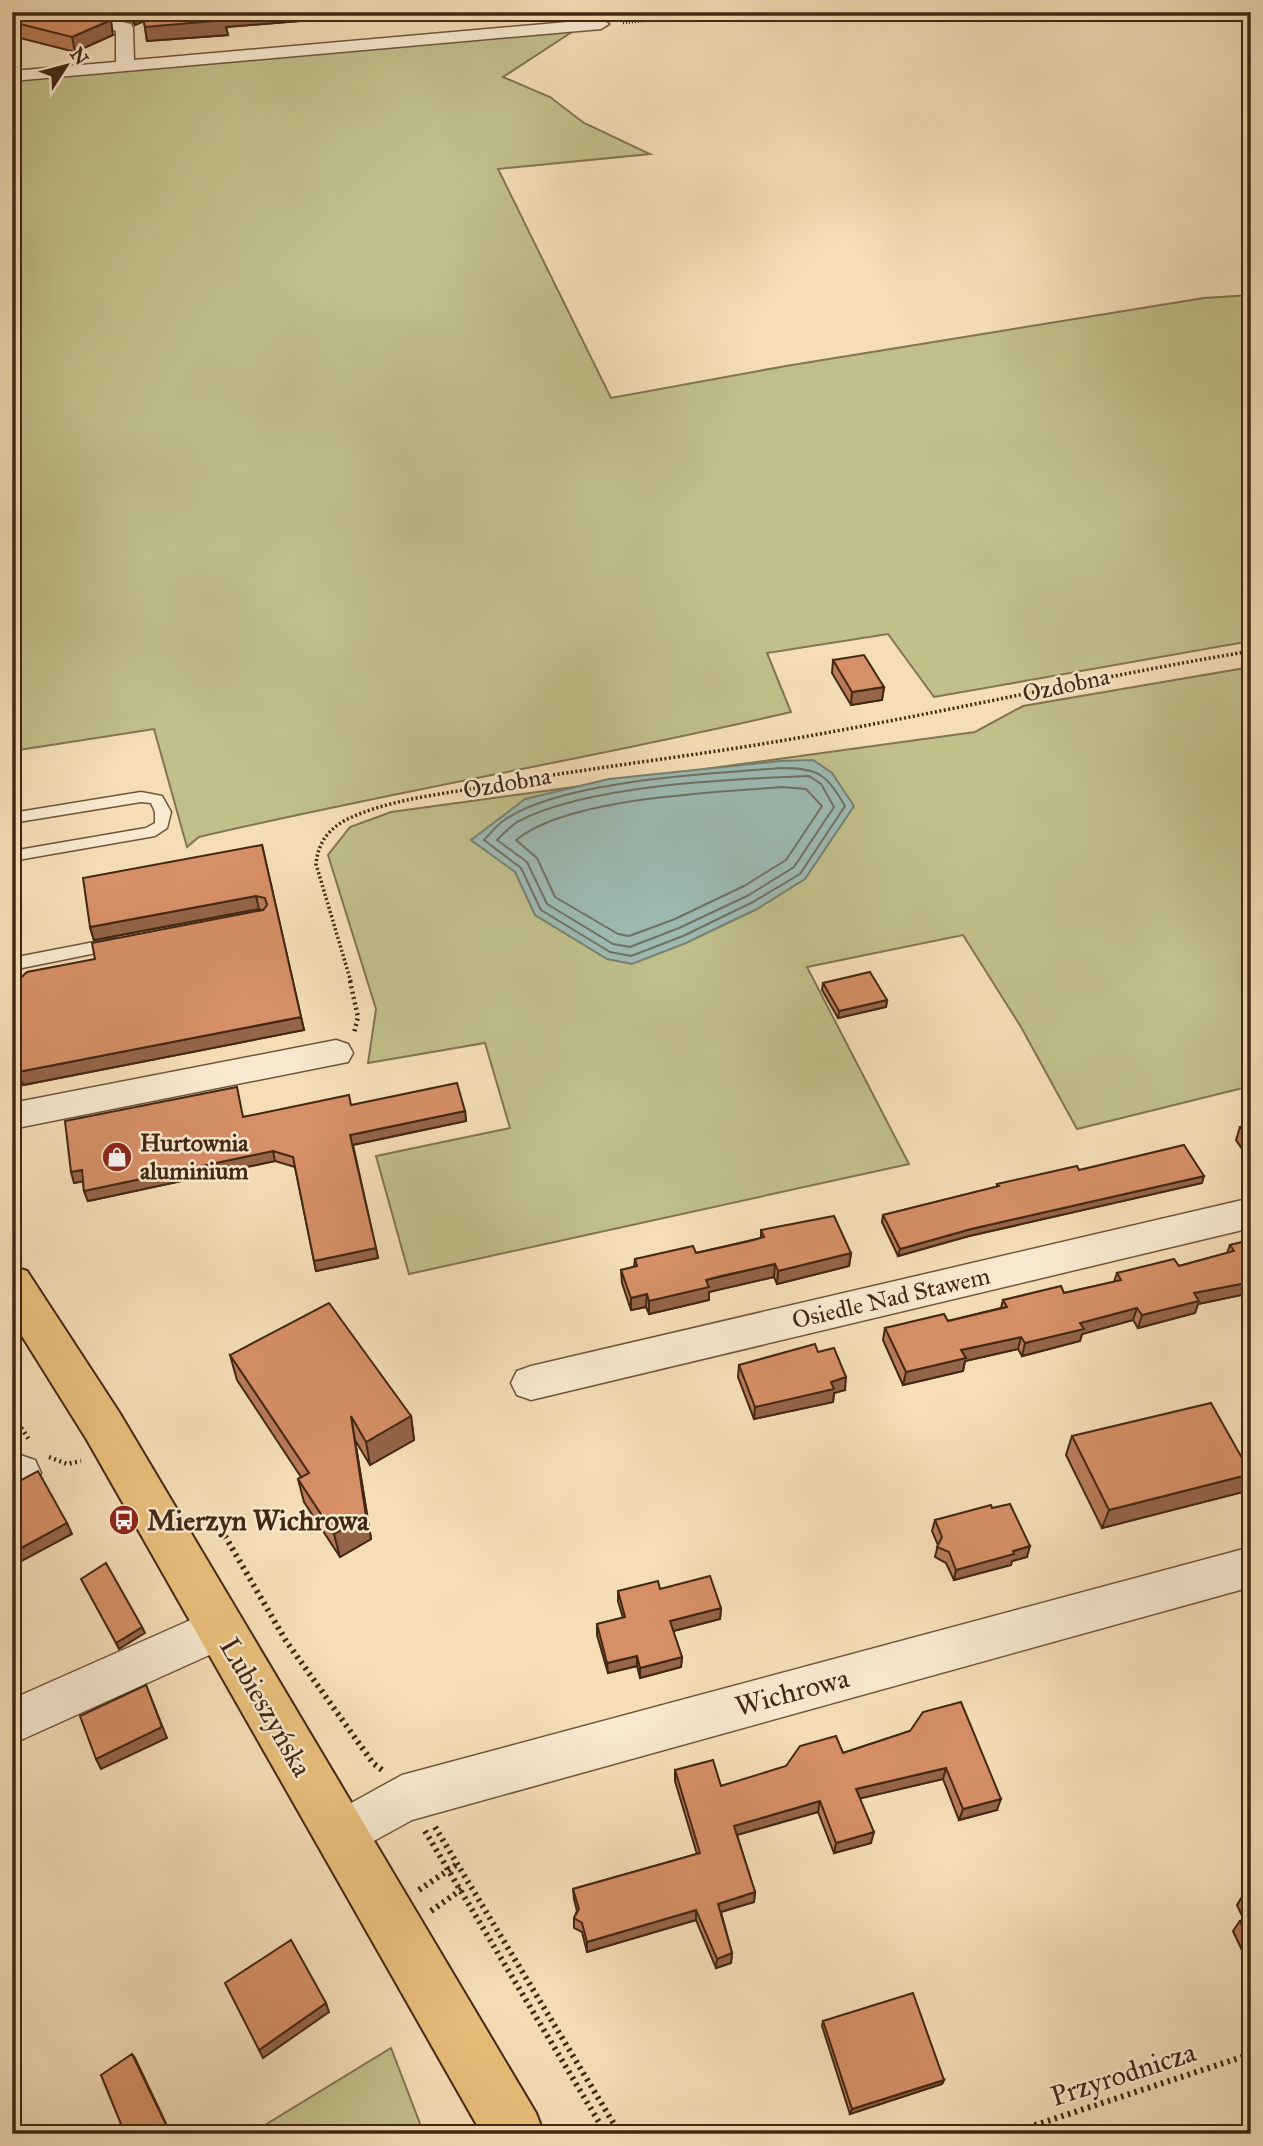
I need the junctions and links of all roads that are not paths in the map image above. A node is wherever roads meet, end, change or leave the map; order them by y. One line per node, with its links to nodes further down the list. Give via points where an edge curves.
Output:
1 (59, 12): 3 (street, via 125,28)
2 (601, 24): 3 (street)
3 (125, 66): 4 (street)
4 (12, 76)
5 (12, 818): 6 (lane, via 141,797 157,799 163,812 162,825 150,832)
6 (12, 856)
7 (129, 942): 8 (lane)
8 (12, 964)
9 (336, 1053): 10 (street)
10 (12, 1116)
11 (1251, 1213): 13 (street, Osiedle Nad Stawem)
12 (12, 1283): 15 (main road, Lubieszyńska, via 82,1391)
13 (531, 1383)
14 (1251, 1567): 17 (street, Wichrowa, via 402,1799)
15 (220, 1628): 16 (street); 17 (main road, Lubieszyńska)
16 (12, 1722)
17 (341, 1835): 18 (main road, Lubieszyńska)
18 (515, 2134)

